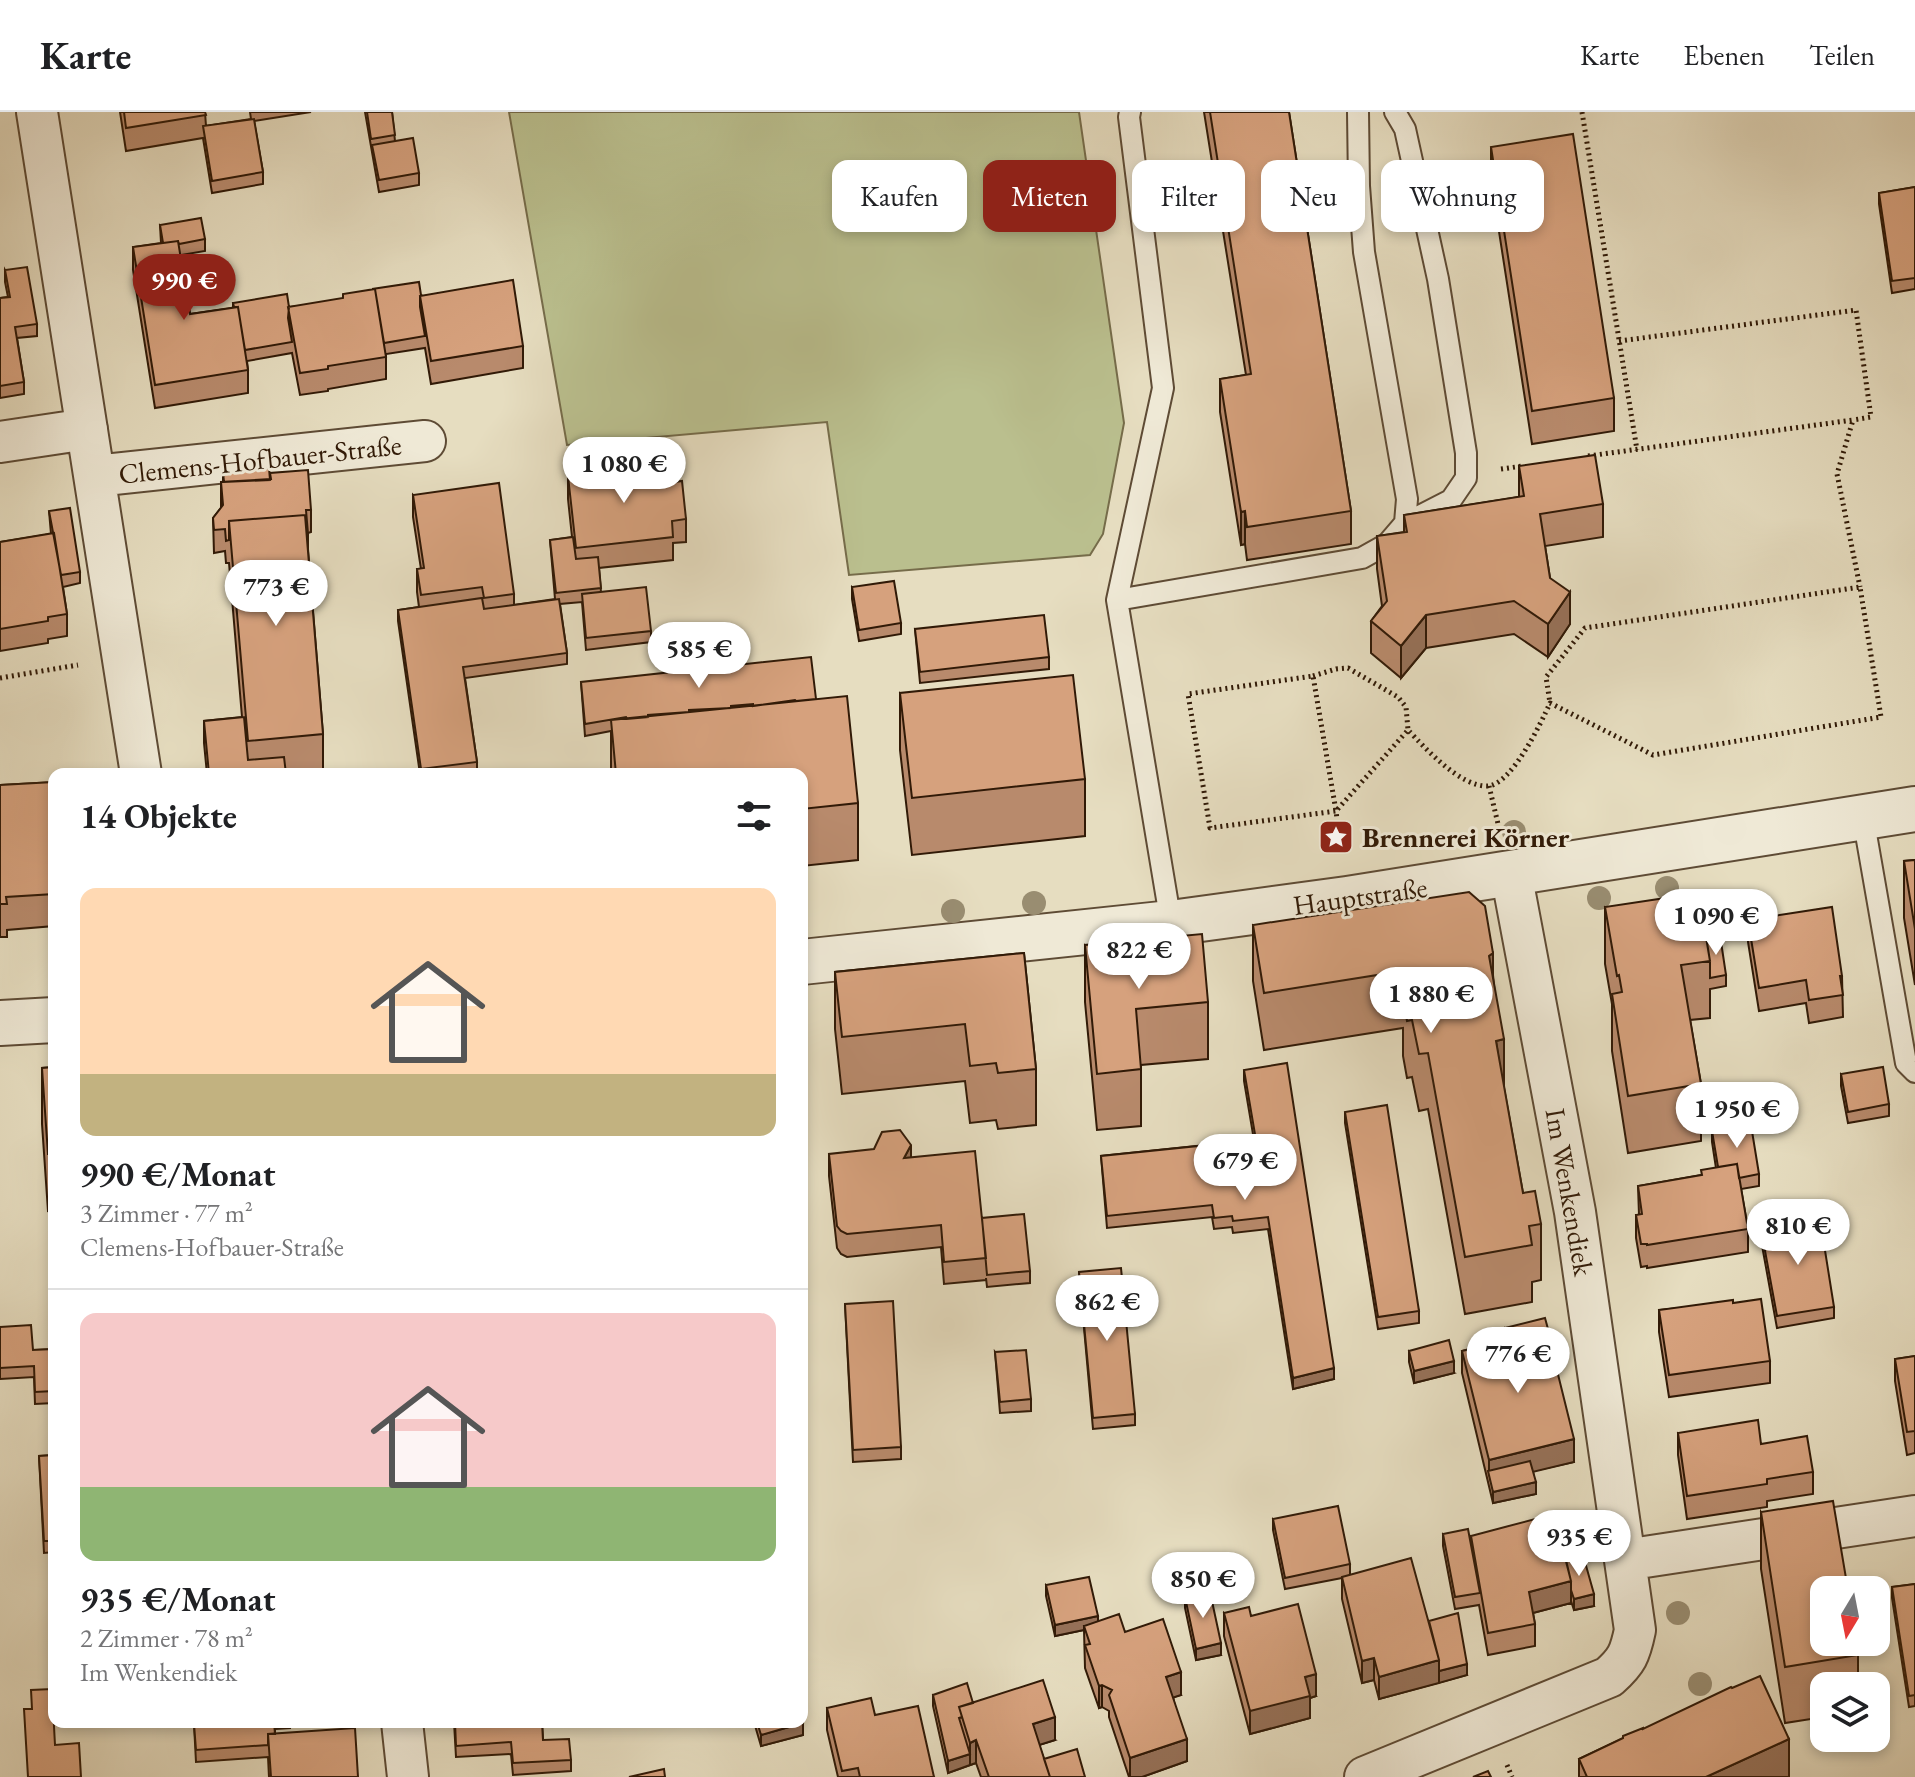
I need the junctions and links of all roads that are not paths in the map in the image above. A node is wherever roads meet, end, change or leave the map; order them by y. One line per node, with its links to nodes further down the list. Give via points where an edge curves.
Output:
1 (37, 112): 5 (street, Clemens-Hofbauer-Straße)
2 (1130, 112): 10 (lane, via 1163,388)
3 (1358, 112): 9 (lane, via 1364,252 1407,499)
4 (1395, 112): 9 (lane, via 1405,129 1438,279 1466,453 1466,478 1451,500)
5 (87, 429): 7 (street, Clemens-Hofbauer-Straße); 8 (street, Clemens-Hofbauer-Straße)
6 (425, 441): 8 (street, Clemens-Hofbauer-Straße)
7 (0, 442)
8 (95, 476): 11 (street, Clemens-Hofbauer-Straße)
9 (1405, 523): 10 (lane, via 1387,544 1362,558)
10 (1117, 600): 15 (lane)
11 (140, 768)
12 (1915, 809): 13 (street, Hauptstraße)
13 (1863, 817): 14 (street, Hauptstraße); 19 (lane, via 1906,1063)
14 (1511, 873): 15 (street, Hauptstraße); 21 (street, Im Wenkendiek, via 1575,1212)
15 (1171, 923): 16 (street, Hauptstraße)
16 (808, 961)
17 (48, 1020): 18 (street)
18 (0, 1023)
19 (1915, 1072)
20 (1915, 1516): 21 (street)
21 (1625, 1560): 24 (street, Im Wenkendiek, via 1635,1630 1624,1664 1609,1677)
22 (403, 1728): 23 (street)
23 (408, 1777)
24 (1365, 1777)

